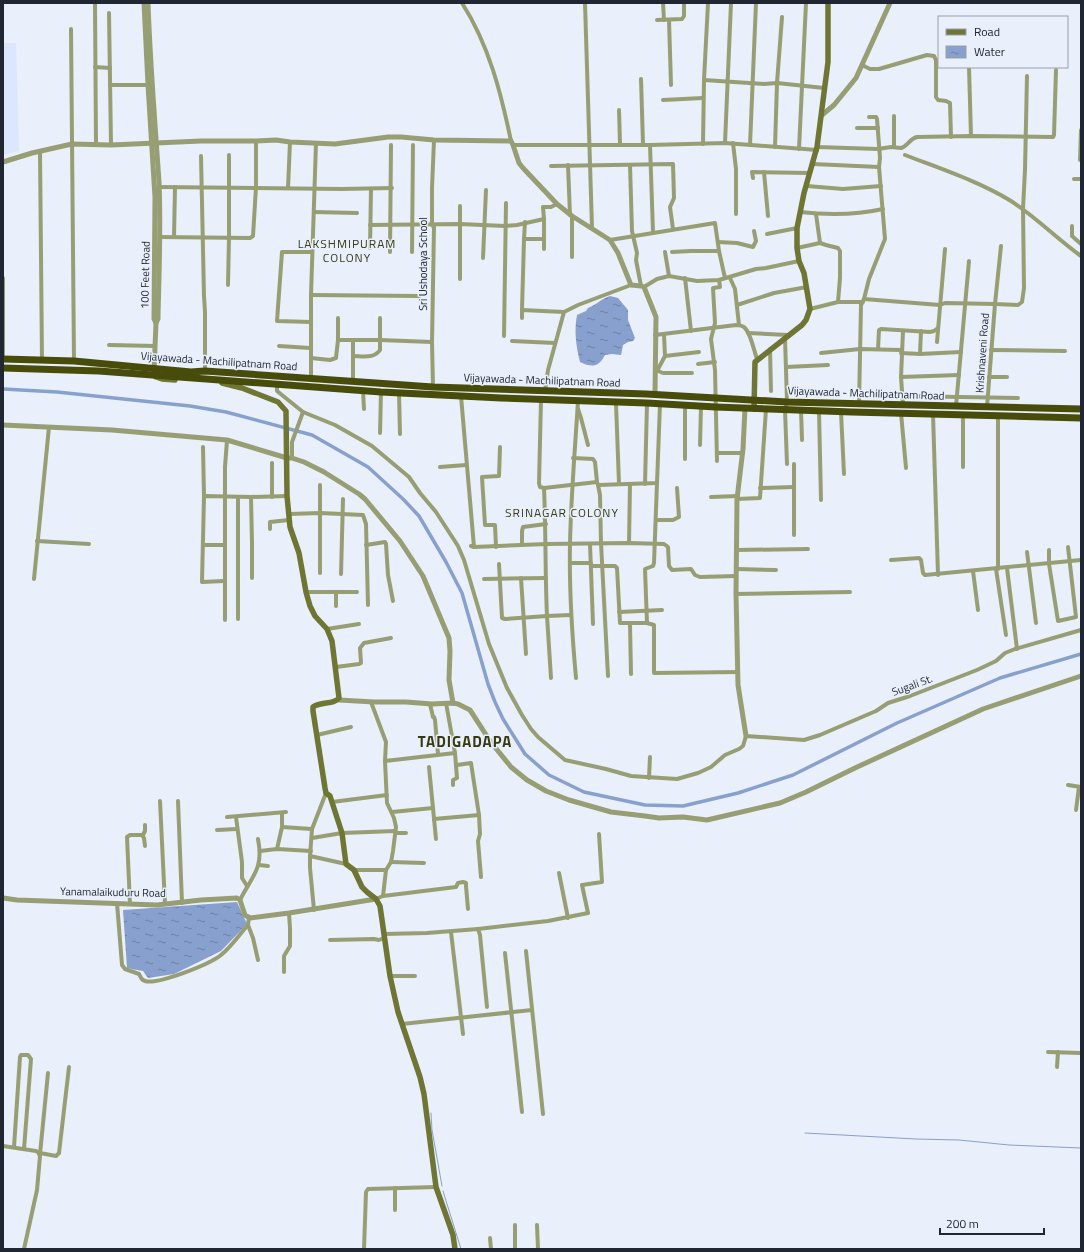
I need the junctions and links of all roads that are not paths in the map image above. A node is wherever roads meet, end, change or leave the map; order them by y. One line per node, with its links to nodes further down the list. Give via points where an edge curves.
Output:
1 (95, 3): 20 (street)
2 (144, 3): 31 (street, 100 Feet Road)
3 (148, 3): 49 (street, 100 Feet Road)
4 (462, 3): 52 (street, via 488,55)
5 (585, 3): 57 (street)
6 (663, 3): 17 (street)
7 (684, 3): 17 (street, via 683,18)
8 (708, 3): 26 (street)
9 (731, 3): 27 (street)
10 (756, 3): 28 (street)
11 (806, 3): 33 (street)
12 (828, 3): 34 (main road, via 828,62)
13 (890, 3): 19 (street)
14 (109, 13): 21 (street)
15 (782, 17): 29 (street)
16 (657, 20): 17 (street)
17 (666, 20): 32 (street)
18 (71, 29): 55 (street)
19 (862, 65): 38 (street, via 847,90); 46 (street, via 870,69 879,69 927,55 934,56 936,97 950,103)
20 (94, 67): 21 (street); 61 (street)
21 (110, 68): 30 (street)
22 (969, 68): 44 (street)
23 (1056, 70): 45 (street, via 1054,135)
24 (1026, 76): 45 (street)
25 (641, 79): 59 (street)
26 (704, 80): 27 (street); 35 (street)
27 (728, 82): 28 (street); 53 (street)
28 (752, 83): 29 (street); 65 (street)
29 (777, 83): 33 (street); 66 (street)
30 (110, 85): 31 (street); 62 (street)
31 (148, 85): 49 (street, 100 Feet Road)
32 (671, 85)
33 (802, 87): 34 (street); 69 (street)
34 (824, 88): 38 (main road)
35 (704, 98): 36 (street); 60 (street)
36 (664, 100)
37 (619, 110): 58 (street)
38 (822, 116): 70 (main road)
39 (894, 116): 67 (street)
40 (869, 117): 42 (street, via 877,118)
41 (857, 128): 42 (street)
42 (878, 128): 68 (street)
43 (1081, 130): 75 (street)
44 (971, 136): 45 (street); 46 (street)
45 (1026, 136): 105 (street)
46 (950, 137): 67 (street, via 917,137 903,148)
47 (434, 140): 51 (street, via 388,137 335,144); 52 (street); 120 (street, Sri Ushodaya School)
48 (256, 141): 49 (street); 50 (street); 94 (street)
49 (154, 142): 62 (street); 91 (street, 100 Feet Road); 181 (street, 100 Feet Road)
50 (290, 142): 51 (street); 96 (street)
51 (316, 143): 98 (street)
52 (512, 143): 57 (street); 102 (street, via 523,168)
53 (725, 143): 54 (street); 60 (street)
54 (733, 143): 65 (street); 109 (street)
55 (72, 144): 61 (street); 71 (street); 220 (street)
56 (391, 144): 97 (street)
57 (589, 144): 58 (street); 80 (street)
58 (620, 144): 59 (street)
59 (643, 144): 64 (street)
60 (703, 144): 64 (street)
61 (96, 145): 62 (street)
62 (111, 145)
63 (413, 145): 119 (street)
64 (650, 145): 77 (street)
65 (750, 145): 66 (street)
66 (775, 147): 69 (street)
67 (894, 147): 68 (street)
68 (879, 148): 70 (street); 83 (street)
69 (799, 149): 70 (street)
70 (817, 149): 78 (main road)
71 (40, 151): 76 (street); 219 (street)
72 (229, 155): 93 (street)
73 (905, 155): 105 (street, via 990,189)
74 (201, 156): 95 (street)
75 (1081, 160)
76 (3, 162)
77 (651, 164): 81 (street); 125 (street, via 673,164 674,198 670,206); 127 (street)
78 (813, 164): 83 (street); 85 (main road)
79 (568, 165): 80 (street); 82 (street); 111 (street)
80 (590, 165): 81 (street); 123 (street)
81 (630, 165): 129 (street)
82 (551, 166)
83 (879, 167): 90 (street)
84 (764, 172): 85 (street); 86 (street, via 752,172); 112 (street)
85 (810, 173): 89 (main road)
86 (753, 178)
87 (1074, 179): 88 (street)
88 (1081, 179)
89 (807, 186): 90 (street, via 843,189); 107 (main road)
90 (881, 186): 104 (street)
91 (159, 187): 92 (street); 130 (street, 100 Feet Road)
92 (175, 187): 95 (street); 131 (street)
93 (229, 187): 94 (street); 95 (street); 133 (street)
94 (256, 187): 96 (street); 133 (street, via 253,236)
95 (202, 188): 132 (street)
96 (288, 188): 98 (street)
97 (392, 188): 99 (street); 115 (street)
98 (314, 189): 99 (street); 106 (street)
99 (370, 189): 118 (street)
100 (486, 190): 117 (street)
101 (506, 203): 121 (street)
102 (556, 204): 111 (street); 113 (street, via 543,207)
103 (460, 206): 116 (street)
104 (883, 209): 110 (street, via 865,213); 168 (street, via 884,242 869,278)
105 (1023, 209): 151 (street); 171 (street, via 1022,302 1018,305)
106 (314, 212): 108 (street); 146 (street)
107 (800, 212): 110 (street); 124 (main road)
108 (357, 213)
109 (736, 214)
110 (816, 214): 138 (street)
111 (571, 216): 123 (street); 152 (street)
112 (768, 216)
113 (544, 219): 114 (street); 135 (street)
114 (525, 222): 121 (street); 134 (street)
115 (391, 224): 118 (street); 119 (street); 147 (street)
116 (460, 224): 117 (street); 120 (street); 160 (street)
117 (485, 224): 121 (street); 153 (street)
118 (370, 225): 141 (street)
119 (411, 225): 120 (street); 148 (street)
120 (432, 225): 197 (street, Sri Ushodaya School)
121 (505, 226): 191 (street)
122 (1072, 226): 139 (street, via 1072,236)
123 (592, 228): 136 (street)
124 (797, 228): 128 (street); 142 (main road)
125 (673, 229): 127 (street); 137 (street, via 715,223)
126 (754, 231): 137 (street, via 756,242 753,247)
127 (653, 232): 129 (street)
128 (767, 234)
129 (633, 235): 136 (street); 164 (street)
130 (160, 237): 131 (street); 181 (street, 100 Feet Road)
131 (174, 237): 132 (street)
132 (203, 238): 133 (street); 227 (street)
133 (229, 238): 162 (street)
134 (524, 239): 135 (street); 175 (street)
135 (544, 239): 143 (street)
136 (610, 240): 163 (street)
137 (718, 242): 145 (street)
138 (820, 243): 142 (street); 169 (street, via 836,247 840,251)
139 (1081, 244)
140 (1001, 246): 171 (street)
141 (370, 248)
142 (797, 248): 154 (main road)
143 (544, 249)
144 (945, 249): 173 (street)
145 (718, 251): 150 (street); 159 (street)
146 (312, 252): 166 (street); 180 (street, via 282,252 277,321)
147 (390, 252)
148 (412, 252)
149 (665, 252): 156 (street)
150 (672, 252)
151 (1081, 256)
152 (572, 257)
153 (483, 258)
154 (800, 261): 159 (street, via 751,270); 165 (main road)
155 (969, 261): 170 (street)
156 (669, 276): 158 (street); 164 (street)
157 (3, 278): 218 (street)
158 (685, 278): 161 (street, via 696,281); 185 (street)
159 (728, 278): 161 (street); 172 (street, via 735,289)
160 (460, 279)
161 (720, 280): 184 (street, via 720,287 713,288)
162 (228, 285)
163 (631, 285): 164 (street); 176 (street, via 578,304)
164 (642, 286): 189 (street, via 656,317)
165 (807, 288): 172 (street, via 774,293); 174 (main road)
166 (311, 295): 167 (street); 180 (street)
167 (419, 296)
168 (863, 301): 169 (street, Krishnaveni Road); 173 (street, Krishnaveni Road); 205 (street)
169 (838, 302): 174 (street, Krishnaveni Road)
170 (966, 304): 171 (street, Krishnaveni Road); 173 (street, Krishnaveni Road); 212 (street)
171 (995, 304): 207 (street, Krishnaveni Road)
172 (737, 305): 182 (street)
173 (940, 305): 183 (street)
174 (810, 309): 192 (main road, via 806,320)
175 (522, 310): 176 (street); 179 (street)
176 (564, 312): 199 (street)
177 (338, 318): 193 (street)
178 (380, 318): 195 (street)
179 (522, 318)
180 (311, 322): 203 (street)
181 (156, 323): 201 (street)
182 (739, 325): 184 (street); 188 (street, via 746,328)
183 (938, 328): 187 (street, via 934,331); 198 (street)
184 (713, 329): 185 (street); 221 (street, via 711,339)
185 (691, 331): 190 (street)
186 (903, 331): 187 (street); 206 (street, via 879,330); 208 (street)
187 (921, 331): 213 (street)
188 (748, 333): 192 (street); 217 (street)
189 (655, 335): 190 (street); 230 (street)
190 (664, 335): 215 (street)
191 (504, 336)
192 (786, 337): 204 (main road); 225 (street)
193 (338, 340): 194 (street); 216 (street, via 336,358 333,360)
194 (353, 340): 195 (street); 214 (street)
195 (380, 340): 197 (street); 214 (street, via 380,350 376,355)
196 (512, 341): 199 (street)
197 (432, 342): 240 (street, Sri Ushodaya School)
198 (937, 342)
199 (555, 343): 243 (street)
200 (109, 345): 201 (street)
201 (155, 346): 229 (street)
202 (279, 346): 203 (street)
203 (310, 348): 216 (street)
204 (770, 349): 217 (main road); 244 (street)
205 (860, 349): 206 (street); 211 (street); 260 (street)
206 (878, 349): 208 (street)
207 (991, 350): 209 (street); 234 (street, Krishnaveni Road)
208 (901, 351): 213 (street); 233 (street)
209 (1065, 351)
210 (698, 352): 215 (street)
211 (821, 352)
212 (961, 352): 213 (street); 232 (street)
213 (920, 354)
214 (353, 356): 237 (street)
215 (665, 356): 230 (street)
216 (311, 358): 236 (street)
217 (757, 359): 255 (main road)
218 (3, 360): 219 (highway, Vijayawada - Machilipatnam Road)
219 (42, 360): 220 (highway, Vijayawada - Machilipatnam Road)
220 (74, 361): 222 (highway, Vijayawada - Machilipatnam Road)
221 (715, 362): 223 (street); 252 (street)
222 (121, 364): 228 (highway); 229 (highway, Vijayawada - Machilipatnam Road)
223 (698, 364)
224 (828, 365): 225 (street)
225 (786, 367): 256 (street)
226 (3, 368): 228 (highway, Vijayawada - Machilipatnam Road)
227 (205, 371): 229 (highway, Vijayawada - Machilipatnam Road); 236 (highway, Vijayawada - Machilipatnam Road)
228 (119, 372): 229 (highway, Vijayawada - Machilipatnam Road)
229 (154, 372): 238 (highway, Vijayawada - Machilipatnam Road); 241 (main road, via 162,379 213,382)
230 (657, 372): 231 (street); 247 (street)
231 (692, 373)
232 (959, 375): 233 (street); 250 (street)
233 (901, 377): 249 (street)
234 (989, 377): 235 (street); 251 (street, Krishnaveni Road)
235 (1007, 377)
236 (311, 379): 237 (highway, Vijayawada - Machilipatnam Road)
237 (353, 382): 240 (highway, Vijayawada - Machilipatnam Road)
238 (260, 384): 239 (highway, Vijayawada - Machilipatnam Road); 241 (highway)
239 (277, 385): 242 (highway, Vijayawada - Machilipatnam Road); 276 (street, via 277,391)
240 (433, 387): 243 (highway, Vijayawada - Machilipatnam Road)
241 (242, 388): 295 (main road, via 278,402 286,411)
242 (363, 390): 245 (highway, Vijayawada - Machilipatnam Road); 269 (street)
243 (545, 391): 247 (highway, Vijayawada - Machilipatnam Road)
244 (772, 391)
245 (382, 392): 246 (highway, Vijayawada - Machilipatnam Road); 285 (street)
246 (399, 393): 248 (highway, Vijayawada - Machilipatnam Road); 286 (street)
247 (655, 394): 252 (highway, Vijayawada - Machilipatnam Road)
248 (461, 396): 254 (highway, Vijayawada - Machilipatnam Road); 302 (street)
249 (903, 396): 250 (street); 263 (street)
250 (957, 396): 251 (street); 265 (street)
251 (988, 396): 253 (street); 267 (street, Krishnaveni Road)
252 (717, 398): 255 (highway, Vijayawada - Machilipatnam Road); 266 (street)
253 (1018, 398)
254 (541, 400): 261 (highway, Vijayawada - Machilipatnam Road); 315 (street, via 539,483 540,487)
255 (755, 400): 256 (highway, Vijayawada - Machilipatnam Road); 270 (main road)
256 (787, 402): 260 (highway, Vijayawada - Machilipatnam Road); 273 (street)
257 (616, 403): 258 (highway, Vijayawada - Machilipatnam Road); 261 (highway, Vijayawada - Machilipatnam Road); 310 (street)
258 (647, 403): 259 (highway, Vijayawada - Machilipatnam Road); 312 (street)
259 (660, 404): 262 (highway, Vijayawada - Machilipatnam Road); 308 (street)
260 (859, 404): 263 (highway, Vijayawada - Machilipatnam Road)
261 (578, 405): 289 (street); 296 (street)
262 (685, 405): 264 (highway, Vijayawada - Machilipatnam Road); 297 (street)
263 (903, 405): 265 (highway, Vijayawada - Machilipatnam Road)
264 (701, 406): 266 (highway, Vijayawada - Machilipatnam Road); 290 (street)
265 (956, 406): 267 (highway, Vijayawada - Machilipatnam Road)
266 (716, 407): 268 (highway, Vijayawada - Machilipatnam Road); 293 (street)
267 (988, 407): 272 (highway, Vijayawada - Machilipatnam Road)
268 (745, 408): 270 (highway, Vijayawada - Machilipatnam Road); 294 (street)
269 (364, 409)
270 (754, 409): 271 (highway, Vijayawada - Machilipatnam Road)
271 (766, 409): 273 (highway, Vijayawada - Machilipatnam Road); 317 (street)
272 (1081, 409)
273 (785, 410): 274 (highway, Vijayawada - Machilipatnam Road); 300 (street)
274 (801, 410): 275 (highway, Vijayawada - Machilipatnam Road); 288 (street)
275 (818, 411): 277 (highway, Vijayawada - Machilipatnam Road); 327 (street)
276 (304, 412): 295 (street, via 292,442); 427 (street, via 335,425 380,452 404,472 436,512 461,553 495,658 507,688 531,729 565,760 622,775)
277 (841, 412): 278 (highway, Vijayawada - Machilipatnam Road); 306 (street)
278 (902, 413): 279 (highway, Vijayawada - Machilipatnam Road); 305 (street)
279 (933, 414): 280 (highway, Vijayawada - Machilipatnam Road); 369 (street)
280 (963, 415): 281 (highway, Vijayawada - Machilipatnam Road); 304 (street)
281 (998, 416): 282 (highway, Vijayawada - Machilipatnam Road); 364 (street)
282 (1081, 418)
283 (3, 425): 284 (street)
284 (49, 427): 287 (street); 335 (street)
285 (380, 434)
286 (400, 434)
287 (227, 440): 295 (street); 319 (street)
288 (802, 440)
289 (588, 445)
290 (700, 445)
291 (203, 447): 318 (street)
292 (500, 447): 347 (street, via 499,476 482,477 485,525 495,525)
293 (717, 453): 294 (street); 298 (street)
294 (743, 453): 325 (street)
295 (289, 458): 320 (main road); 416 (street, via 324,472 365,499 416,564 449,638 449,680)
296 (573, 458): 307 (street, via 593,459); 309 (street)
297 (685, 459)
298 (717, 461)
299 (272, 463): 323 (street)
300 (787, 464)
301 (794, 464): 314 (street)
302 (466, 465): 303 (street); 347 (street, via 472,547)
303 (440, 466)
304 (963, 467)
305 (906, 468)
306 (844, 474)
307 (598, 483): 309 (street); 310 (street); 336 (street)
308 (657, 483): 312 (street); 331 (street)
309 (572, 484): 315 (street); 346 (street)
310 (619, 484): 311 (street)
311 (630, 484): 312 (street); 337 (street)
312 (645, 484)
313 (320, 485): 328 (street)
314 (794, 487): 317 (street); 334 (street)
315 (544, 488): 332 (street)
316 (677, 488): 331 (street, via 679,517 673,520)
317 (760, 488): 325 (street, via 758,499)
318 (204, 496): 319 (street); 342 (street)
319 (225, 496): 321 (street); 343 (street)
320 (287, 496): 323 (street); 330 (main road)
321 (238, 497): 322 (street); 393 (street)
322 (250, 497): 323 (street); 371 (street)
323 (272, 497)
324 (710, 497): 325 (street)
325 (738, 497): 350 (street)
326 (343, 499): 329 (street)
327 (821, 500)
328 (320, 513): 329 (street); 330 (street); 367 (street)
329 (342, 514): 344 (street, via 362,515 366,524); 368 (street)
330 (289, 517): 333 (street, via 270,522); 378 (main road)
331 (656, 520): 338 (street)
332 (546, 524): 340 (street); 345 (street, via 523,527)
333 (270, 529)
334 (794, 535)
335 (37, 541): 339 (street); 374 (street)
336 (601, 543): 337 (street); 341 (street); 360 (street)
337 (629, 543): 338 (street)
338 (654, 543): 370 (street, via 667,545 669,566 672,570 691,569 700,577); 388 (street, via 653,566 645,570)
339 (89, 544)
340 (547, 544): 345 (street); 346 (street); 373 (street)
341 (590, 544): 346 (street); 359 (street)
342 (203, 545): 343 (street); 377 (street, via 202,582)
343 (225, 545): 377 (street)
344 (366, 545): 383 (street, via 385,542 386,544); 384 (street)
345 (522, 545): 347 (street)
346 (570, 545): 356 (street)
347 (496, 547)
348 (1068, 547): 355 (street)
349 (808, 549): 350 (street)
350 (737, 550): 363 (street)
351 (1049, 550): 358 (street)
352 (1026, 552): 361 (street)
353 (890, 560): 369 (street, via 919,558 924,575)
354 (1081, 560): 355 (street)
355 (1070, 562): 358 (street); 358 (street, via 1076,617 1058,620)
356 (570, 563): 359 (street); 390 (street)
357 (499, 564): 376 (street)
358 (1049, 564): 361 (street)
359 (591, 565): 360 (street); 398 (street)
360 (602, 566): 389 (street, via 617,568); 409 (street)
361 (1029, 566): 362 (street); 396 (street)
362 (1007, 568): 364 (street); 404 (street)
363 (737, 569): 365 (street); 370 (street)
364 (997, 569): 366 (street); 402 (street)
365 (776, 570)
366 (973, 571): 369 (street); 387 (street)
367 (320, 573)
368 (341, 574)
369 (938, 574)
370 (736, 576): 382 (street)
371 (252, 578)
372 (521, 578): 373 (street); 376 (street); 392 (street)
373 (546, 578): 391 (street)
374 (34, 579)
375 (484, 579): 376 (street)
376 (500, 579): 392 (street, via 502,618)
377 (224, 581): 394 (street)
378 (306, 592): 379 (street); 400 (main road, via 312,611)
379 (336, 592): 380 (street); 385 (street)
380 (357, 592)
381 (850, 592): 382 (street)
382 (736, 594): 407 (street)
383 (393, 601)
384 (368, 605)
385 (336, 606)
386 (662, 610): 388 (street)
387 (978, 610)
388 (646, 611): 389 (street); 395 (street)
389 (619, 612): 399 (street, via 620,623)
390 (571, 615): 391 (street); 412 (street)
391 (547, 616): 392 (street); 411 (street)
392 (523, 617): 405 (street)
393 (238, 619)
394 (224, 620)
395 (647, 623): 399 (street); 407 (street, via 654,628 654,673)
396 (1036, 623)
397 (359, 624): 400 (street)
398 (594, 624)
399 (630, 624): 408 (street)
400 (327, 629): 406 (main road, via 332,641)
401 (1081, 630): 404 (street, Sugali St.)
402 (1006, 635)
403 (391, 638): 406 (street, via 364,643 360,648 361,663)
404 (1017, 648): 420 (street, Sugali St., via 977,670 888,703 876,711 820,735 804,740)
405 (526, 654)
406 (336, 667): 413 (main road)
407 (738, 672): 420 (street)
408 (630, 674)
409 (608, 676)
410 (1081, 676): 416 (street, via 983,708 780,803 707,820 611,812 546,791 510,767 490,742 470,710)
411 (551, 678)
412 (576, 678)
413 (339, 700): 414 (street); 419 (main road, via 313,707)
414 (371, 702): 417 (street); 424 (street, via 385,739)
415 (446, 703): 416 (street); 417 (street); 421 (street)
416 (453, 703)
417 (430, 704): 422 (street, via 435,720)
418 (351, 727): 419 (street)
419 (317, 735): 431 (main road)
420 (746, 736): 427 (street, via 739,749 698,773 677,778)
421 (455, 753): 422 (street); 425 (street)
422 (438, 754): 424 (street)
423 (650, 757): 427 (street)
424 (384, 761): 432 (street)
425 (457, 764): 428 (street, via 457,778 453,780); 439 (street, via 471,763)
426 (429, 767): 436 (street)
427 (649, 778)
428 (453, 785)
429 (1068, 785): 430 (street)
430 (1080, 787): 437 (street)
431 (326, 793): 435 (main road); 445 (street)
432 (387, 795): 435 (street); 438 (street)
433 (160, 801): 477 (street)
434 (178, 801): 474 (street)
435 (332, 802): 449 (main road)
436 (433, 808): 438 (street); 442 (street)
437 (1076, 810)
438 (392, 812): 448 (street)
439 (479, 815): 442 (street); 468 (street)
440 (227, 817): 441 (street)
441 (236, 817): 444 (street, via 284,813); 446 (street)
442 (434, 819): 455 (street)
443 (145, 825): 452 (street)
444 (282, 827): 445 (street); 457 (street)
445 (312, 828): 453 (street)
446 (237, 829): 447 (street); 469 (street, via 242,878)
447 (217, 830)
448 (396, 831): 449 (street); 450 (street); 460 (street)
449 (342, 833): 453 (street); 462 (main road)
450 (406, 833)
451 (599, 834): 482 (street, via 602,882 582,885 588,914)
452 (142, 835): 456 (street); 476 (street, via 126,837)
453 (312, 838): 459 (street)
454 (258, 839): 458 (street)
455 (436, 839)
456 (145, 846)
457 (278, 849): 458 (street); 459 (street)
458 (260, 851): 463 (street)
459 (311, 854): 462 (street); 479 (street)
460 (391, 862): 461 (street); 466 (street)
461 (424, 863)
462 (346, 864): 465 (main road)
463 (259, 865): 464 (street); 469 (street)
464 (268, 866)
465 (354, 870): 466 (street); 472 (main road, via 362,887)
466 (386, 870): 470 (street)
467 (559, 873): 482 (street)
468 (481, 878)
469 (247, 886): 473 (street)
470 (383, 896): 472 (street); 478 (street, via 456,887 458,883 463,882 466,884)
471 (3, 898): 475 (street, Yanamalaikuduru Road)
472 (376, 899): 479 (street); 486 (main road, via 380,906)
473 (240, 900): 474 (street, Yanamalaikuduru Road, via 227,898); 481 (street)
474 (182, 903): 477 (street, Yanamalaikuduru Road)
475 (117, 904): 476 (street, Yanamalaikuduru Road); 483 (street, via 122,965 146,981 165,980 210,962 221,955)
476 (130, 904): 477 (street, Yanamalaikuduru Road)
477 (165, 904)
478 (468, 909)
479 (314, 910): 480 (street)
480 (289, 913): 481 (street); 491 (street, via 290,946 284,956)
481 (248, 917): 483 (street)
482 (568, 918): 484 (street)
483 (248, 925): 490 (street)
484 (478, 929): 485 (street); 494 (street)
485 (451, 932): 486 (street); 497 (street)
486 (384, 936): 487 (street, via 379,940); 492 (main road)
487 (330, 940)
488 (526, 950): 495 (street)
489 (505, 953): 496 (street)
490 (258, 960)
491 (284, 972)
492 (390, 976): 493 (street); 498 (main road)
493 (415, 976)
494 (488, 1007)
495 (532, 1010): 496 (street); 507 (street)
496 (511, 1012): 497 (street); 506 (street)
497 (461, 1017): 498 (street); 499 (street)
498 (402, 1024): 512 (main road, via 424,1094)
499 (463, 1034)
500 (1048, 1052): 501 (street)
501 (1058, 1052): 502 (street); 504 (street)
502 (1081, 1053)
503 (69, 1067): 511 (street, via 60,1154)
504 (1057, 1067)
505 (48, 1073): 511 (street)
506 (522, 1112)
507 (543, 1114)
508 (3, 1146): 509 (street)
509 (14, 1147): 510 (street); 510 (street, via 20,1057 24,1054 30,1059)
510 (24, 1149): 511 (street)
511 (40, 1154): 518 (street, via 37,1190)
512 (436, 1187): 513 (street); 520 (main road)
513 (395, 1188): 514 (street); 519 (street, via 366,1190)
514 (395, 1210)
515 (537, 1225): 523 (street)
516 (515, 1226): 522 (street)
517 (490, 1238): 521 (street)
518 (24, 1249)
519 (364, 1249)
520 (456, 1249)
521 (491, 1249)
522 (515, 1249)
523 (538, 1249)

